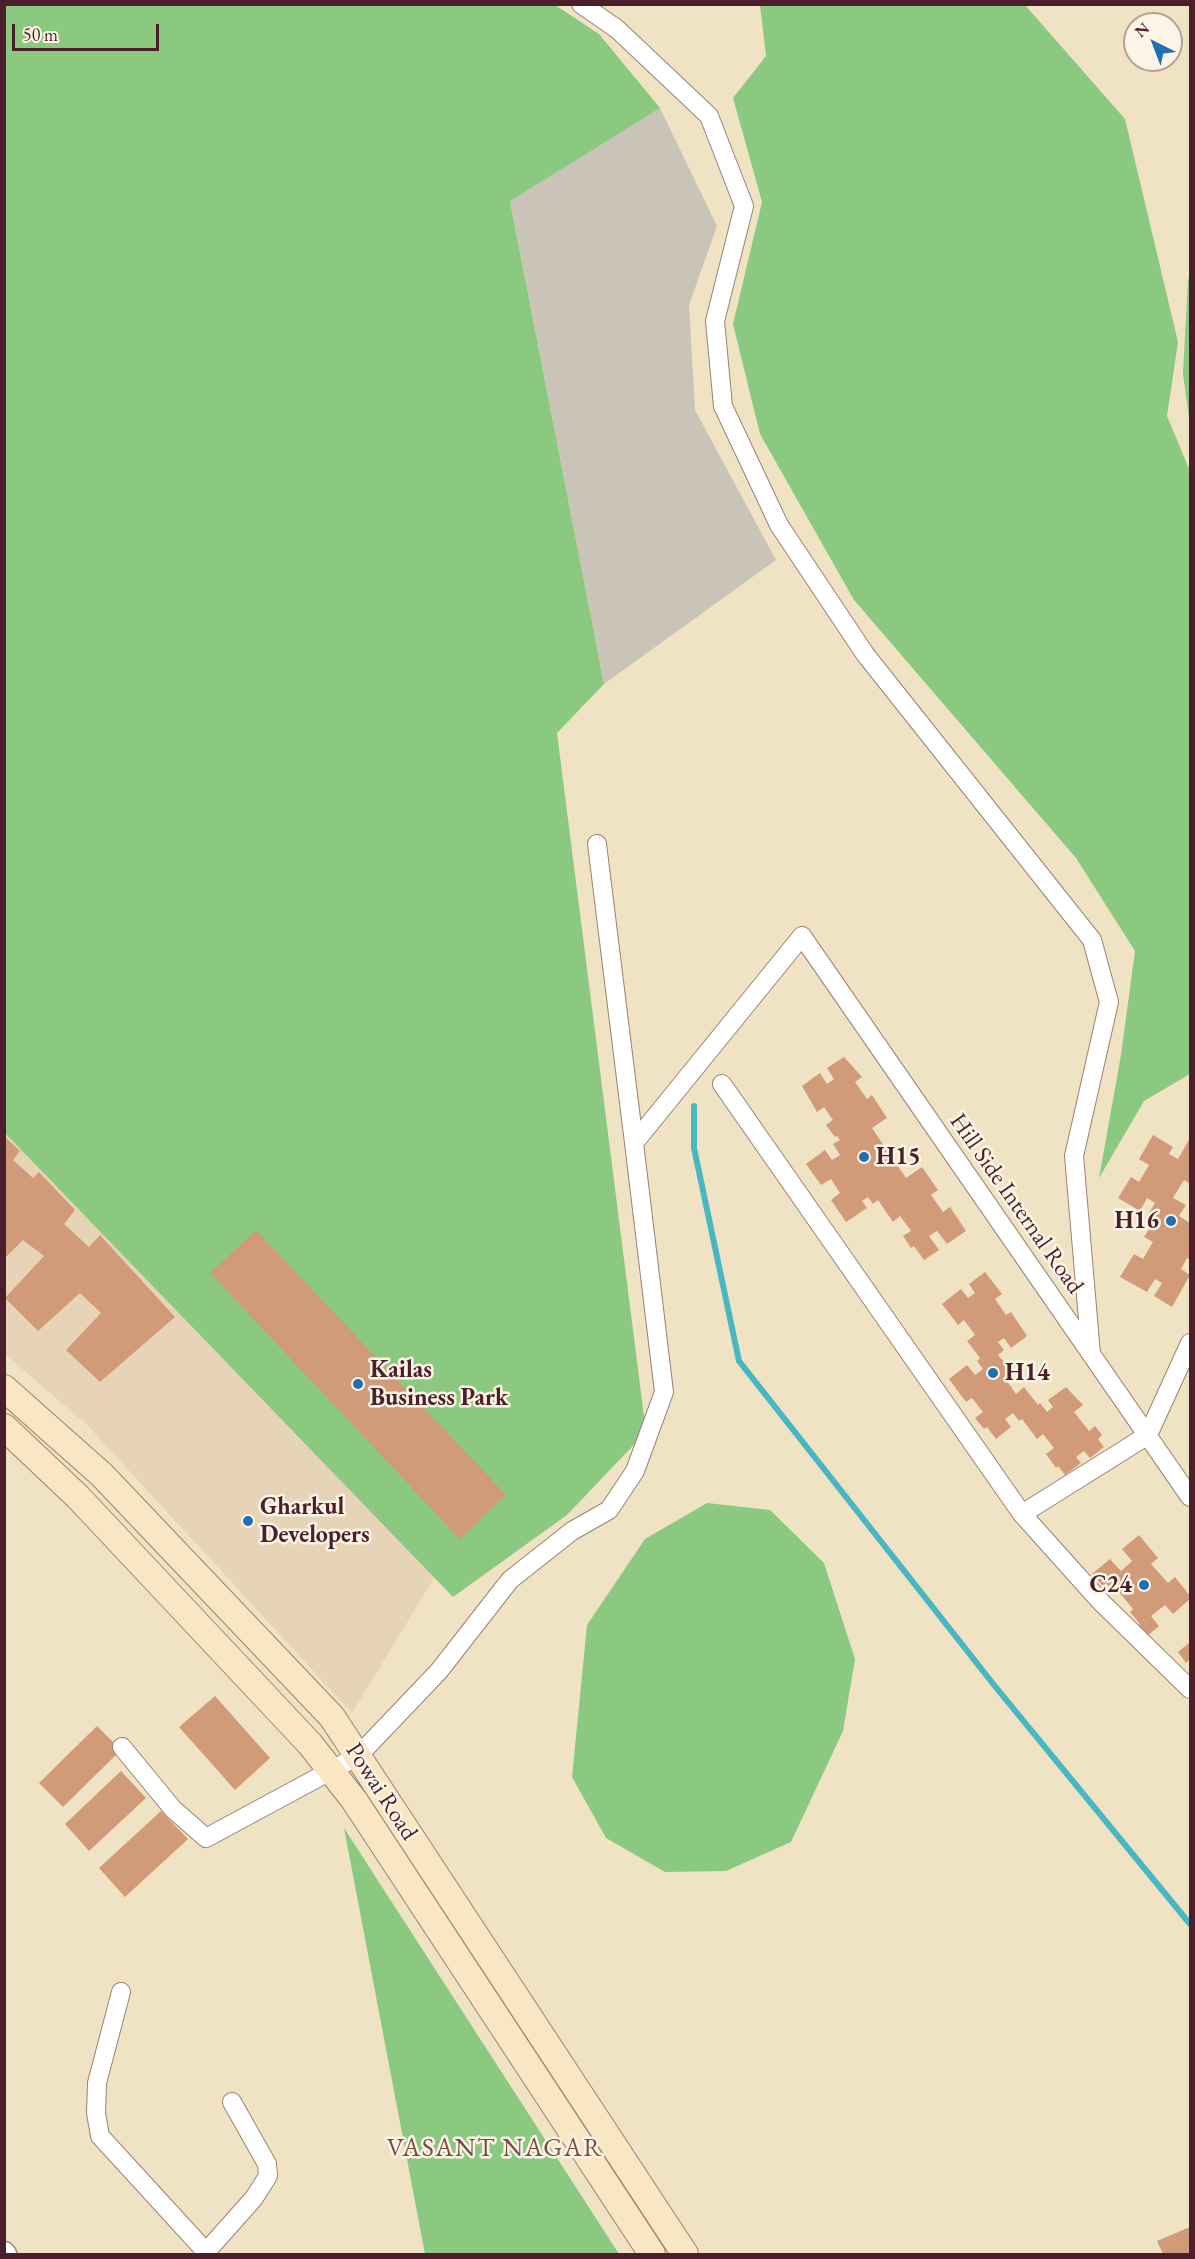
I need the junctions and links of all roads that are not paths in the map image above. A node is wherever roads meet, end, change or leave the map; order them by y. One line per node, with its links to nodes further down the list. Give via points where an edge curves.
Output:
1 (581, 4): 6 (street, via 616,29 709,116 744,206 715,321 723,406 779,525 865,654 1092,940 1109,1002 1074,1156)
2 (597, 844): 4 (street)
3 (722, 1084): 11 (street)
4 (634, 1143): 6 (street, Hill Side Internal Road, via 802,936); 14 (street, via 664,1392 635,1471 609,1510 572,1531 510,1580 439,1671)
5 (1191, 1343): 9 (street)
6 (1091, 1356): 9 (street, Hill Side Internal Road)
7 (4, 1388): 14 (main road, Powai Road, via 102,1475 332,1717)
8 (4, 1427): 15 (main road, Powai Road, via 78,1497 300,1731)
9 (1148, 1435): 10 (street, Hill Side Internal Road); 11 (street)
10 (1191, 1497)
11 (1022, 1514): 12 (street, via 1100,1601)
12 (1191, 1689)
13 (122, 1747): 15 (street, via 173,1809 206,1838)
14 (358, 1756): 15 (street); 16 (main road, Powai Road)
15 (332, 1771): 18 (main road, Powai Road)
16 (505, 1980): 18 (main road); 22 (main road, Powai Road)
17 (122, 1992): 20 (street, via 97,2084 100,2136)
18 (482, 1995): 21 (main road, Powai Road)
19 (232, 2102): 20 (street, via 267,2164 268,2176)
20 (207, 2253)
21 (652, 2254)
22 (685, 2254)

